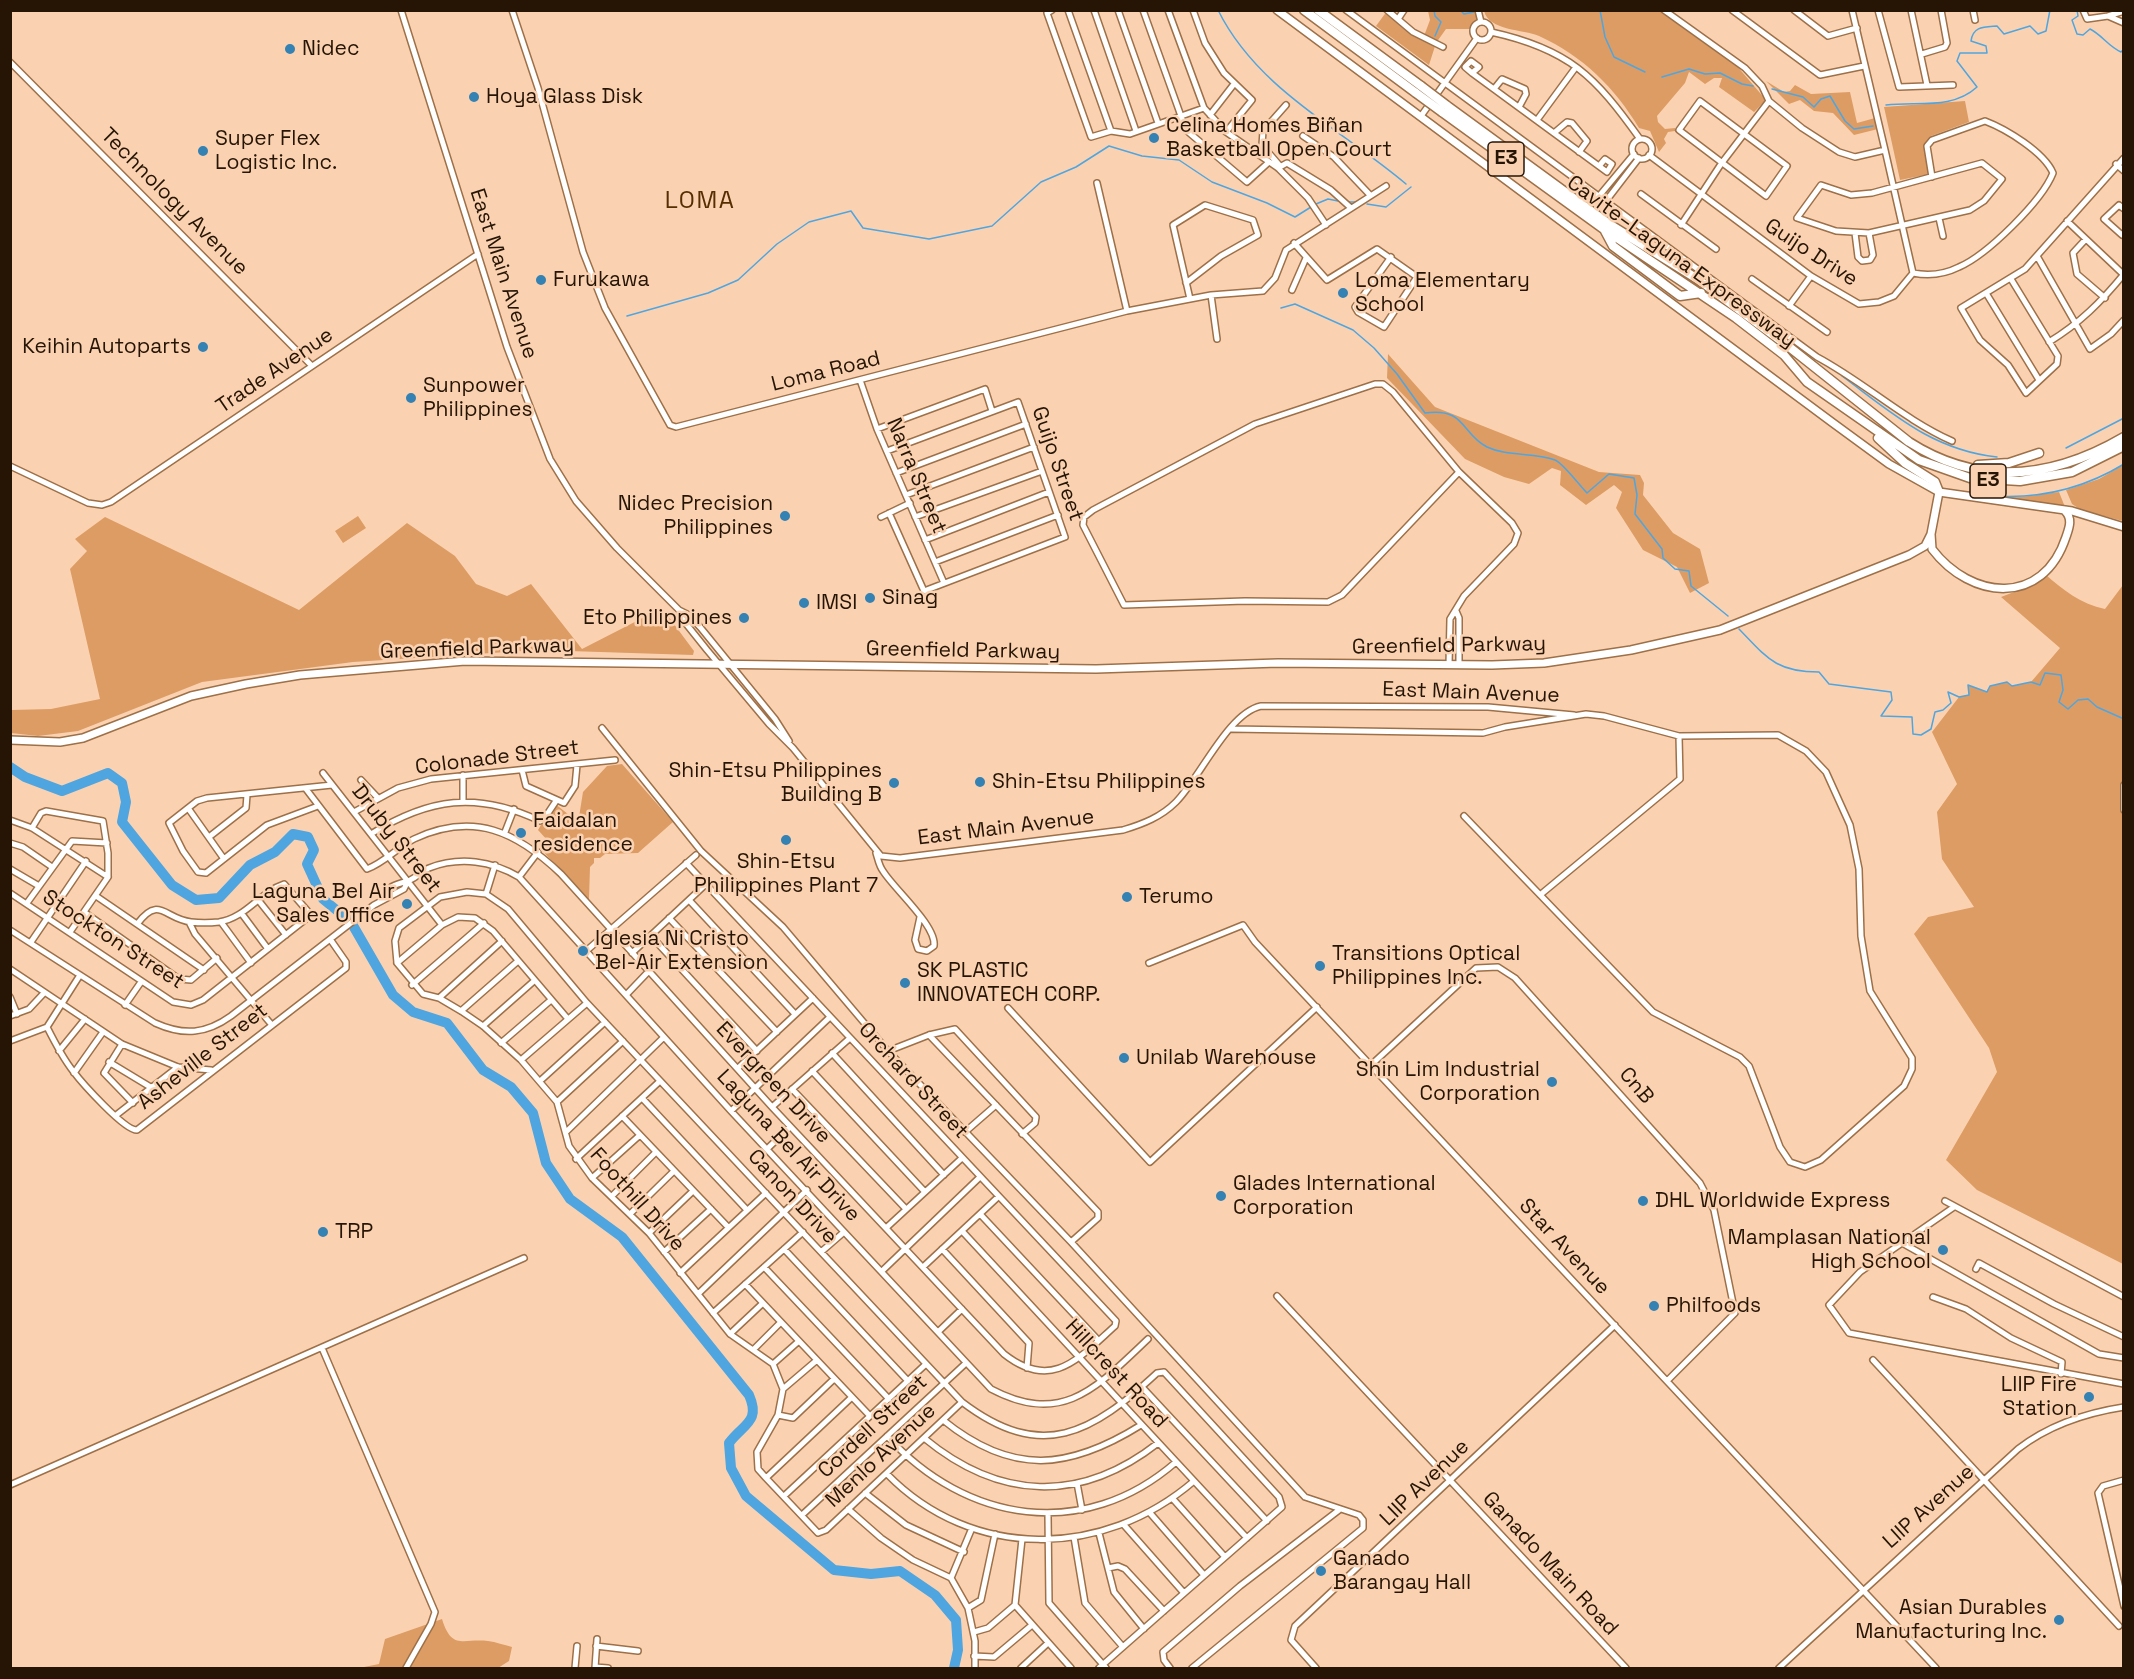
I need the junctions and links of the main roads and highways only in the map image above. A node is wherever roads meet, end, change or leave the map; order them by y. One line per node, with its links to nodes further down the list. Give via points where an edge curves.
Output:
1 (1277, 10): 13 (main road, via 1865,447)
2 (1304, 10): 4 (highway, Cavite–Laguna Expressway / E3)
3 (1318, 10): 4 (highway, Cavite–Laguna Expressway / E3)
4 (1419, 90): 5 (highway, Cavite–Laguna Expressway / E3, bridge)
5 (1444, 108): 6 (highway, Cavite–Laguna Expressway / E3); 12 (highway, Cavite–Laguna Expressway / E3, via 1610,224 1700,280 1909,442)
6 (1605, 230): 7 (highway, Cavite–Laguna Expressway / E3); 7 (highway, via 1613,246 1680,296)
7 (1701, 293): 8 (highway, Cavite–Laguna Expressway / E3, via 1784,355 1807,382)
8 (1860, 421): 10 (highway, Cavite–Laguna Expressway / E3, via 1926,463 1988,480 2027,481 2062,475); 13 (highway, via 1905,463 1935,482)
9 (2124, 437): 12 (highway, Cavite–Laguna Expressway / E3, via 2085,458 2031,472 1991,472)
10 (2124, 446)
11 (2039, 453): 12 (highway, via 1992,465)
12 (1939, 458)
13 (1939, 492): 14 (main road); 18 (main road)
14 (2065, 511): 15 (main road); 16 (main road)
15 (2082, 515): 16 (main road); 17 (main road)
16 (2070, 524): 20 (main road, via 2054,562 2034,580 2016,588 1976,584)
17 (2124, 528)
18 (1931, 534): 19 (main road, Greenfield Parkway, via 1924,547); 20 (main road, via 1932,549)
19 (1909, 555): 20 (main road, Greenfield Parkway, via 1927,552); 21 (main road, Greenfield Parkway, via 1749,620 1699,635 1587,658 1524,664 1278,663 1096,669 465,661 300,675 222,688 83,738 60,742)
20 (1939, 557)
21 (10, 740)

